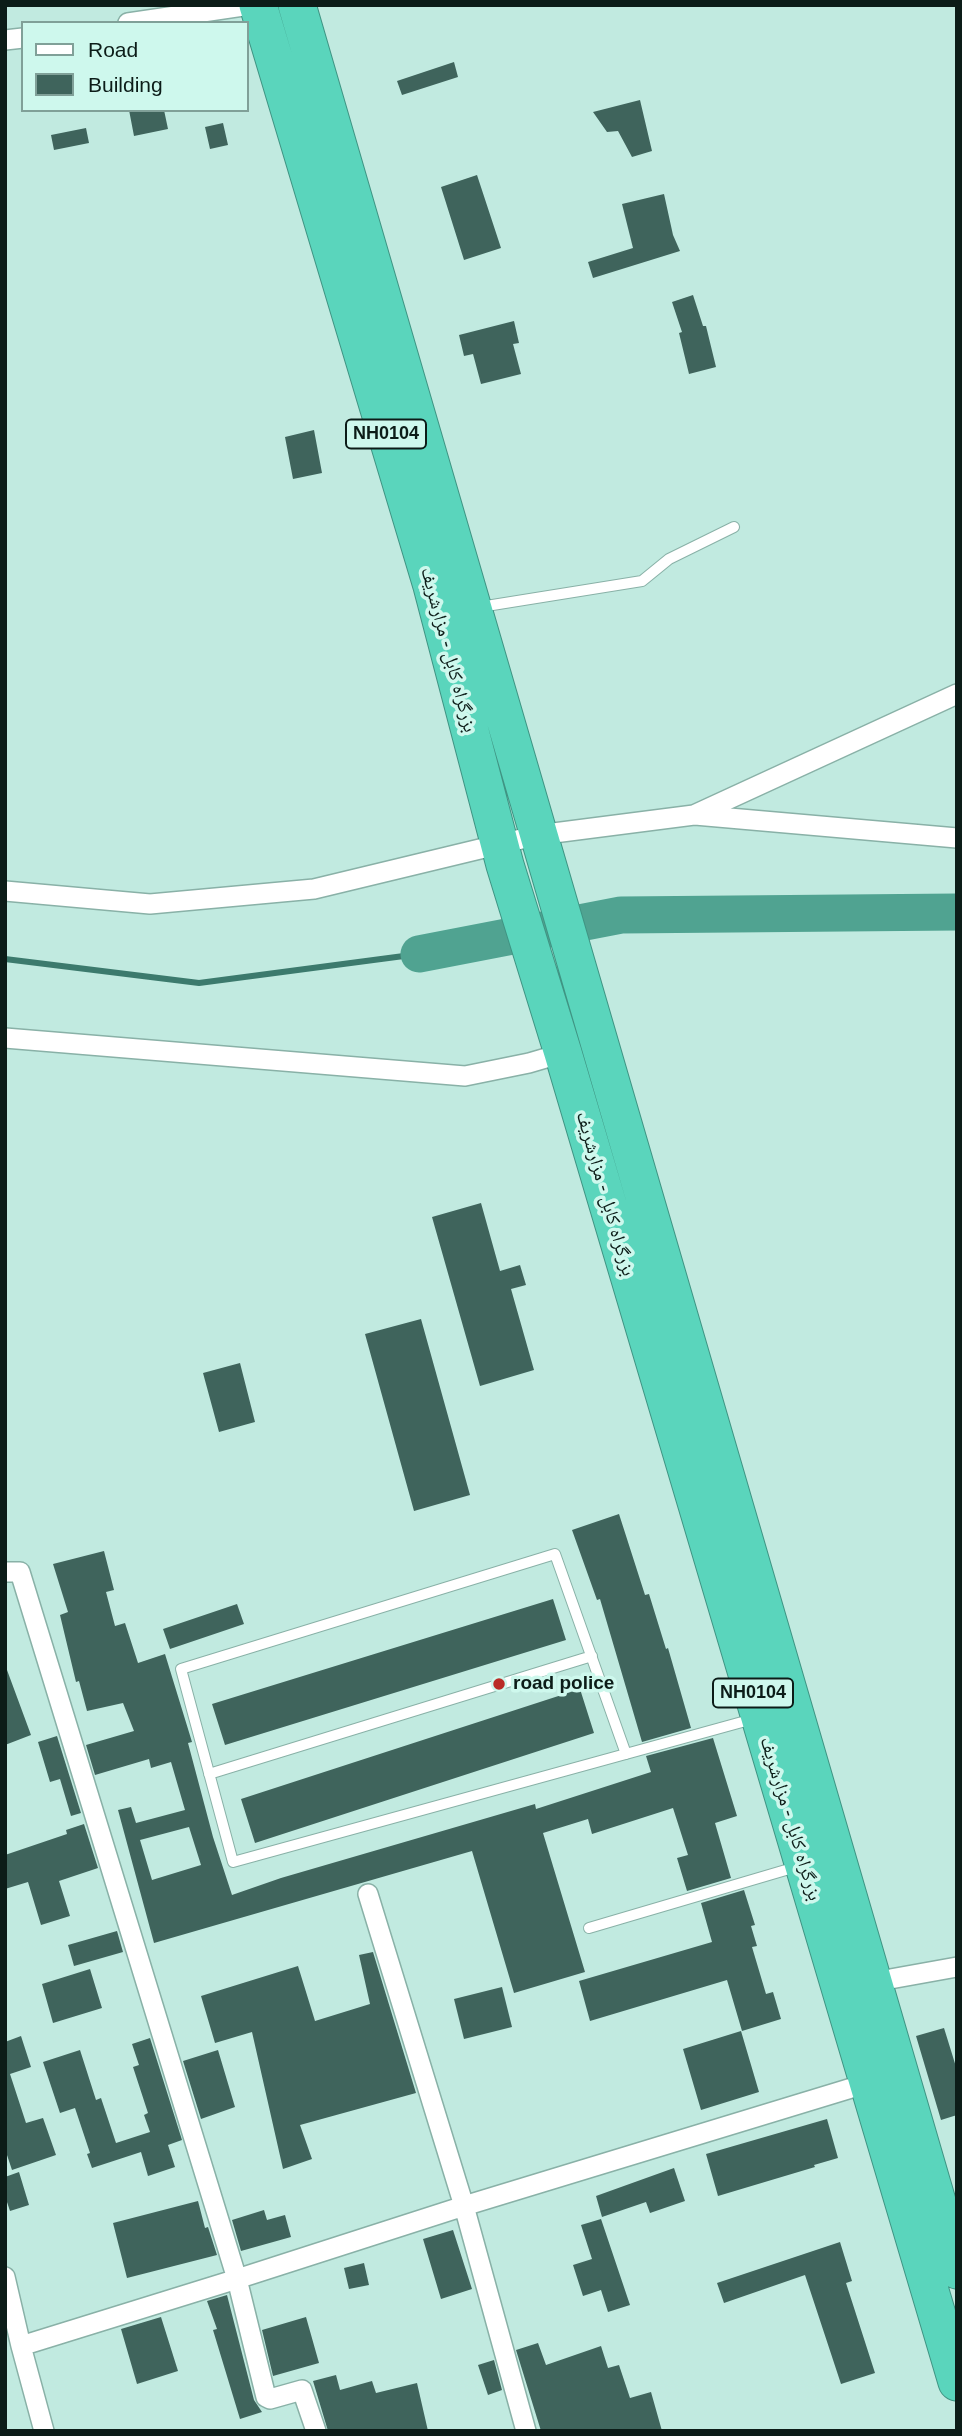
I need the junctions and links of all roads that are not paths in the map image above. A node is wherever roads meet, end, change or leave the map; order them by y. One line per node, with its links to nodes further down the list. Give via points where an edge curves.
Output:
1 (250, 5): 4 (street)
2 (258, 5): 11 (highway, بزرگراه کابل - مزارشریف / NH0104, via 432,586)
3 (297, 5): 6 (highway, بزرگراه کابل - مزارشریف / NH0104)
4 (142, 21)
5 (734, 527): 6 (lane, via 669,559 642,581)
6 (473, 608): 10 (highway, بزرگراه کابل - مزارشریف / NH0104)
7 (957, 694): 8 (street)
8 (694, 815): 9 (street); 10 (street)
9 (957, 838)
10 (540, 844): 11 (street); 24 (highway, بزرگراه کابل - مزارشریف / NH0104)
11 (503, 855): 12 (street, via 314,889 150,904); 14 (highway, بزرگراه کابل - مزارشریف / NH0104)
12 (5, 891)
13 (5, 1038): 14 (street, via 465,1076)
14 (563, 1052): 17 (highway, بزرگراه کابل - مزارشریف / NH0104)
15 (5, 1572): 29 (street, via 20,1573)
16 (592, 1656): 18 (lane); 19 (lane); 19 (lane, via 555,1554 181,1669)
17 (760, 1717): 18 (lane); 20 (highway, بزرگراه کابل - مزارشریف / NH0104)
18 (626, 1754): 19 (lane, via 233,1862)
19 (209, 1774)
20 (804, 1865): 22 (lane); 24 (highway, بزرگراه کابل - مزارشریف / NH0104)
21 (368, 1894): 26 (street)
22 (589, 1928)
23 (957, 1967): 24 (street)
24 (856, 1985): 25 (highway, بزرگراه کابل - مزارشریف / NH0104); 27 (highway, بزرگراه کابل - مزارشریف / NH0104)
25 (868, 2083): 26 (street); 31 (highway, بزرگراه کابل - مزارشریف / NH0104)
26 (464, 2206): 29 (street); 34 (street)
27 (957, 2270)
28 (5, 2277): 30 (street)
29 (237, 2280): 30 (street); 33 (street, via 267,2399 302,2390)
30 (21, 2346): 32 (street)
31 (957, 2382)
32 (44, 2431)
33 (316, 2431)
34 (526, 2431)

